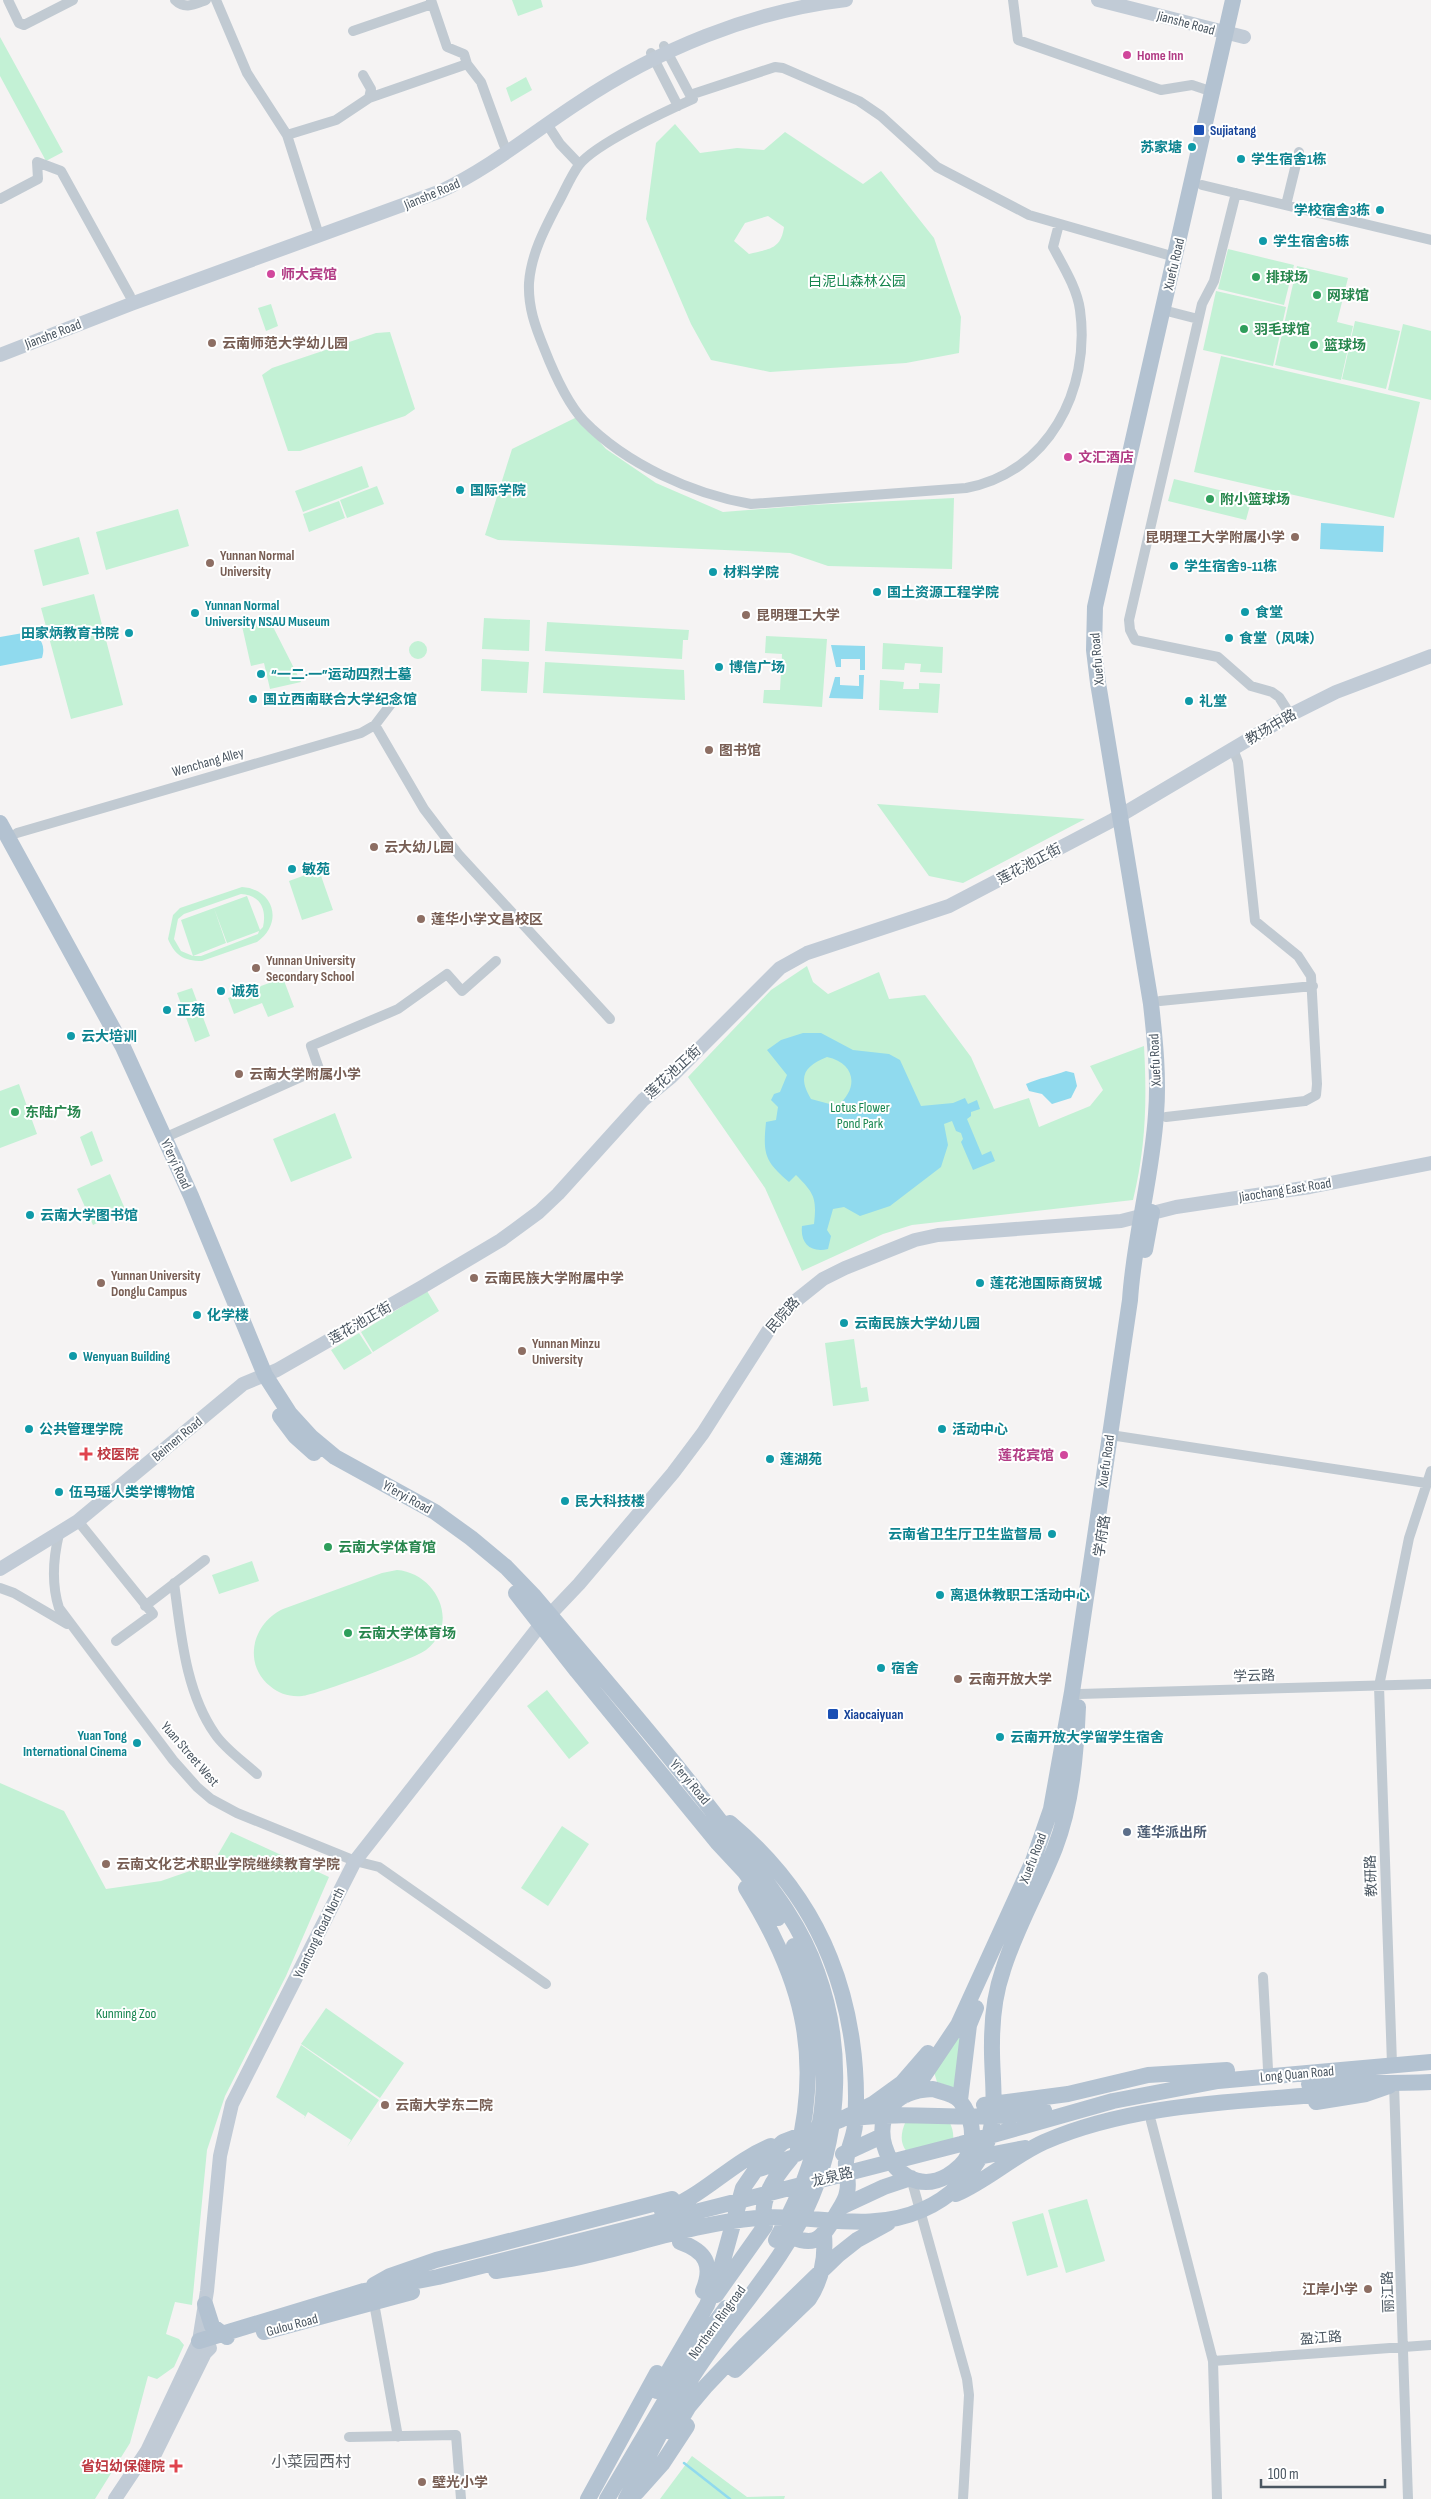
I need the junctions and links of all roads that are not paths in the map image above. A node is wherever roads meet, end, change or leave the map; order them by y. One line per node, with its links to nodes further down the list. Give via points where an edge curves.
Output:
1 (8, 0): 2 (street, via 19,23 24,25)
2 (73, 0)
3 (175, 0): 4 (street, via 188,6)
4 (206, 0)
5 (216, 0): 25 (street, via 246,73)
6 (799, 0): 16 (main road, Jianshe Road, via 727,20)
7 (846, 0): 16 (main road, Jianshe Road, via 760,18)
8 (1013, 0): 20 (street, via 1018,40 1161,90 1192,85)
9 (1098, 0): 13 (main road, Jianshe Road)
10 (1132, 0): 13 (main road, Jianshe Road)
11 (1233, 0): 13 (main road, Xuefu Road)
12 (432, 2): 14 (street); 18 (street, via 447,46 464,54)
13 (1228, 30): 15 (main road, Jianshe Road); 20 (main road, Xuefu Road)
14 (353, 31)
15 (1245, 34)
16 (666, 50): 17 (main road, Jianshe Road); 21 (street)
17 (653, 56): 23 (street); 24 (main road, Jianshe Road); 26 (main road, Jianshe Road, via 590,86)
18 (466, 64): 22 (street); 26 (street, via 481,82)
19 (363, 75): 22 (street, via 371,89)
20 (1213, 92): 36 (main road, Xuefu Road)
21 (690, 94): 23 (street, via 693,99); 33 (street, via 767,69 783,68 859,101 937,167 967,185 1029,215)
22 (369, 98): 25 (street, via 336,120)
23 (678, 106): 28 (street, via 611,142)
24 (547, 124): 28 (street); 41 (main road, Jianshe Road, via 477,173 441,192)
25 (287, 135): 34 (street)
26 (504, 145): 34 (main road, Jianshe Road, via 438,184)
27 (1299, 152): 32 (street)
28 (579, 164): 33 (street, via 540,239 529,281 529,305 553,372 583,420 620,450 693,489 724,500 751,504 966,488 985,484 1023,464 1048,441 1060,422 1077,370 1080,308 1053,247)
29 (1202, 184): 30 (street)
30 (1236, 193): 32 (street); 39 (street, via 1214,281)
31 (0, 199): 37 (street, via 38,179 37,162 61,171)
32 (1286, 206): 35 (street)
33 (1060, 224): 36 (street)
34 (317, 229): 37 (main road, Jianshe Road)
35 (1431, 240)
36 (1175, 257): 38 (main road, Xuefu Road)
37 (130, 296): 40 (main road, Jianshe Road)
38 (1163, 310): 39 (street); 49 (main road, Xuefu Road, via 1095,607 1094,650)
39 (1198, 319): 42 (street, via 1129,620 1135,640)
40 (0, 346)
41 (0, 355)
42 (1145, 642): 43 (street); 46 (street, via 1218,657 1251,686 1279,697)
43 (1143, 653)
44 (1431, 656): 48 (main road, 教场中路, via 1336,692)
45 (394, 700): 47 (street, Wenchang Alley)
46 (1286, 708)
47 (375, 725): 51 (street, Wenchang Alley, via 361,733); 55 (street, via 424,809 459,855)
48 (1233, 749): 49 (main road, 教场中路); 53 (street, via 1238,762 1255,921 1298,956 1311,976)
49 (1120, 815): 59 (main road, Xuefu Road, via 1155,1047 1156,1116); 60 (main road, 莲花池正街, via 949,906 807,953 780,968 674,1074 639,1104 539,1212 500,1240 422,1287 277,1370)
50 (0, 823): 51 (main road, Yi'eryi Road)
51 (6, 841): 57 (main road, Yi'eryi Road, via 123,1047); 60 (main road, Yi'eryi Road, via 119,1058)
52 (496, 961): 57 (street, via 462,991 447,974 398,1009 311,1046 319,1069)
53 (1313, 986): 54 (street); 56 (street, via 1316,1095 1305,1101)
54 (1160, 1001)
55 (610, 1018)
56 (1166, 1118)
57 (164, 1138): 60 (main road, Yi'eryi Road, via 191,1196)
58 (1431, 1163): 59 (main road, Jiaochang East Road)
59 (1146, 1214): 61 (main road, 学府路); 71 (main road, 民院路, via 1094,1224 938,1235 889,1250 823,1279 800,1296 772,1325 685,1457); 79 (main road, Xuefu Road, via 1132,1260 1130,1300 1072,1692)
60 (260, 1376): 64 (main road, Beimen Road, via 243,1384); 71 (main road, Yi'eryi Road, via 311,1437 335,1457 435,1512 506,1567)
61 (1118, 1436): 63 (street); 76 (main road, 学府路)
62 (1431, 1471): 63 (street, 教研路)
63 (1428, 1482): 75 (street, 教研路, via 1409,1538)
64 (78, 1521): 65 (main road, Beimen Road); 70 (street)
65 (58, 1534): 67 (main road, Beimen Road); 72 (street, Yuan Street West, via 54,1554 54,1594)
66 (205, 1560): 68 (street)
67 (0, 1569)
68 (174, 1583): 70 (street); 77 (street, via 186,1661 202,1713 216,1736)
69 (0, 1588): 72 (street, Yuan Street West)
70 (146, 1606): 73 (street, via 152,1614)
71 (545, 1619): 78 (main road, Yi'eryi Road); 80 (main road, Yi'eryi Road); 81 (main road, Yuantong Road North)
72 (70, 1626): 81 (street, Yuan Street West, via 173,1760 211,1799 237,1813)
73 (116, 1641)
74 (1431, 1684): 75 (street, 学云路)
75 (1379, 1686): 76 (street, 学云路); 85 (street, 教研路)
76 (1079, 1694): 92 (main road, 学府路, via 1057,1810 1039,1864 969,2025); 102 (main road, via 1077,1737 1064,1821 1003,1970 995,2003 993,2124 974,2168 959,2186)
77 (257, 1774)
78 (708, 1803): 95 (main road, via 749,1838 790,1885 821,1938 844,2002 851,2037 856,2097); 98 (main road, Yi'eryi Road, via 770,1885 800,1933 817,1972 828,2011 835,2095)
79 (1051, 1809): 91 (main road, Xuefu Road, via 1034,1861 958,2024 917,2086); 93 (main road, via 956,2015 902,2083 873,2104)
80 (717, 1842): 98 (main road, via 788,1966 798,1994 805,2024); 98 (main road, Yi'eryi Road, via 745,1872 773,1910 793,1943 809,1983 820,2027 824,2066 823,2104)
81 (355, 1861): 83 (street, Yuan Street West, via 379,1867); 112 (main road, Yuantong Road North, via 232,2104 220,2156)
82 (1264, 1977): 86 (street)
83 (546, 1984)
84 (1431, 2062): 85 (main road, Long Quan Road)
85 (1392, 2064): 87 (main road, Long Quan Road)
86 (1268, 2069): 87 (main road); 92 (main road, via 1148,2075 1012,2103)
87 (1296, 2074): 90 (main road, Long Quan Road, via 1218,2081)
88 (1431, 2082): 89 (main road, Long Quan Road)
89 (1394, 2084): 90 (main road, Long Quan Road, via 1358,2081); 94 (main road, via 1366,2094 1329,2101 1228,2109); 102 (main road, via 1326,2094 1192,2105 1118,2120 1063,2135 1021,2155 988,2178); 116 (street, 丽江路)
90 (1164, 2091): 93 (main road, via 1129,2089 1020,2115 904,2114); 108 (main road, 龙泉路, via 1113,2101 951,2146); 109 (main road, 龙泉路, via 963,2151)
91 (906, 2094): 92 (main road, via 933,2089); 96 (main road, via 888,2111)
92 (962, 2104): 100 (main road, via 973,2133)
93 (840, 2120): 97 (main road)
94 (1151, 2121): 100 (main road); 117 (street)
95 (854, 2135): 96 (main road, via 856,2141); 99 (main road)
96 (875, 2140): 99 (main road); 101 (main road, via 896,2169)
97 (782, 2142): 111 (main road, via 756,2152 680,2204 639,2219 449,2265); 124 (main road, via 760,2162 742,2188 722,2264 707,2305 609,2476)
98 (809, 2149): 99 (main road); 105 (main road, via 774,2177 763,2208); 111 (main road, via 732,2181 640,2209 436,2260 390,2276); 125 (main road, Northern Ringroad, via 812,2165 769,2252 697,2347); 126 (main road, Northern Ringroad, via 812,2196 798,2224 688,2382)
99 (845, 2156): 103 (main road, via 849,2176)
100 (966, 2159): 101 (main road, via 956,2171 942,2179)
101 (911, 2178): 103 (main road); 127 (street, via 967,2379 969,2395)
102 (934, 2204): 104 (main road)
103 (841, 2207): 106 (main road)
104 (897, 2218): 109 (main road, via 842,2222 756,2218 724,2222 590,2255); 126 (main road, via 857,2240 838,2255 744,2346 689,2406 656,2462)
105 (767, 2227): 106 (main road, via 797,2240); 107 (main road); 114 (main road, via 719,2292)
106 (818, 2238): 126 (main road, via 824,2264 809,2299 721,2383 697,2411 662,2464)
107 (680, 2242): 110 (main road, via 574,2268); 114 (main road, via 701,2252 706,2259 708,2274 699,2298)
108 (501, 2260): 111 (main road, Gulou Road, via 404,2284)
109 (541, 2261): 110 (main road)
110 (487, 2273): 111 (main road, Gulou Road)
111 (369, 2297): 113 (main road, Gulou Road); 113 (main road, Gulou Road, via 240,2338); 119 (street)
112 (205, 2304): 113 (main road)
113 (209, 2342): 120 (main road); 121 (main road, via 155,2456)
114 (674, 2342): 123 (main road)
115 (1431, 2344): 116 (street, 盈江路)
116 (1404, 2346): 117 (street, 盈江路); 129 (street, 丽江路)
117 (1213, 2360): 128 (street)
118 (349, 2437): 119 (street)
119 (398, 2437): 122 (street, via 456,2435)
120 (115, 2499)
121 (126, 2499)
122 (461, 2499)
123 (588, 2499)
124 (600, 2499)
125 (607, 2499)
126 (628, 2499)
127 (963, 2499)
128 (1217, 2499)
129 (1408, 2499)

